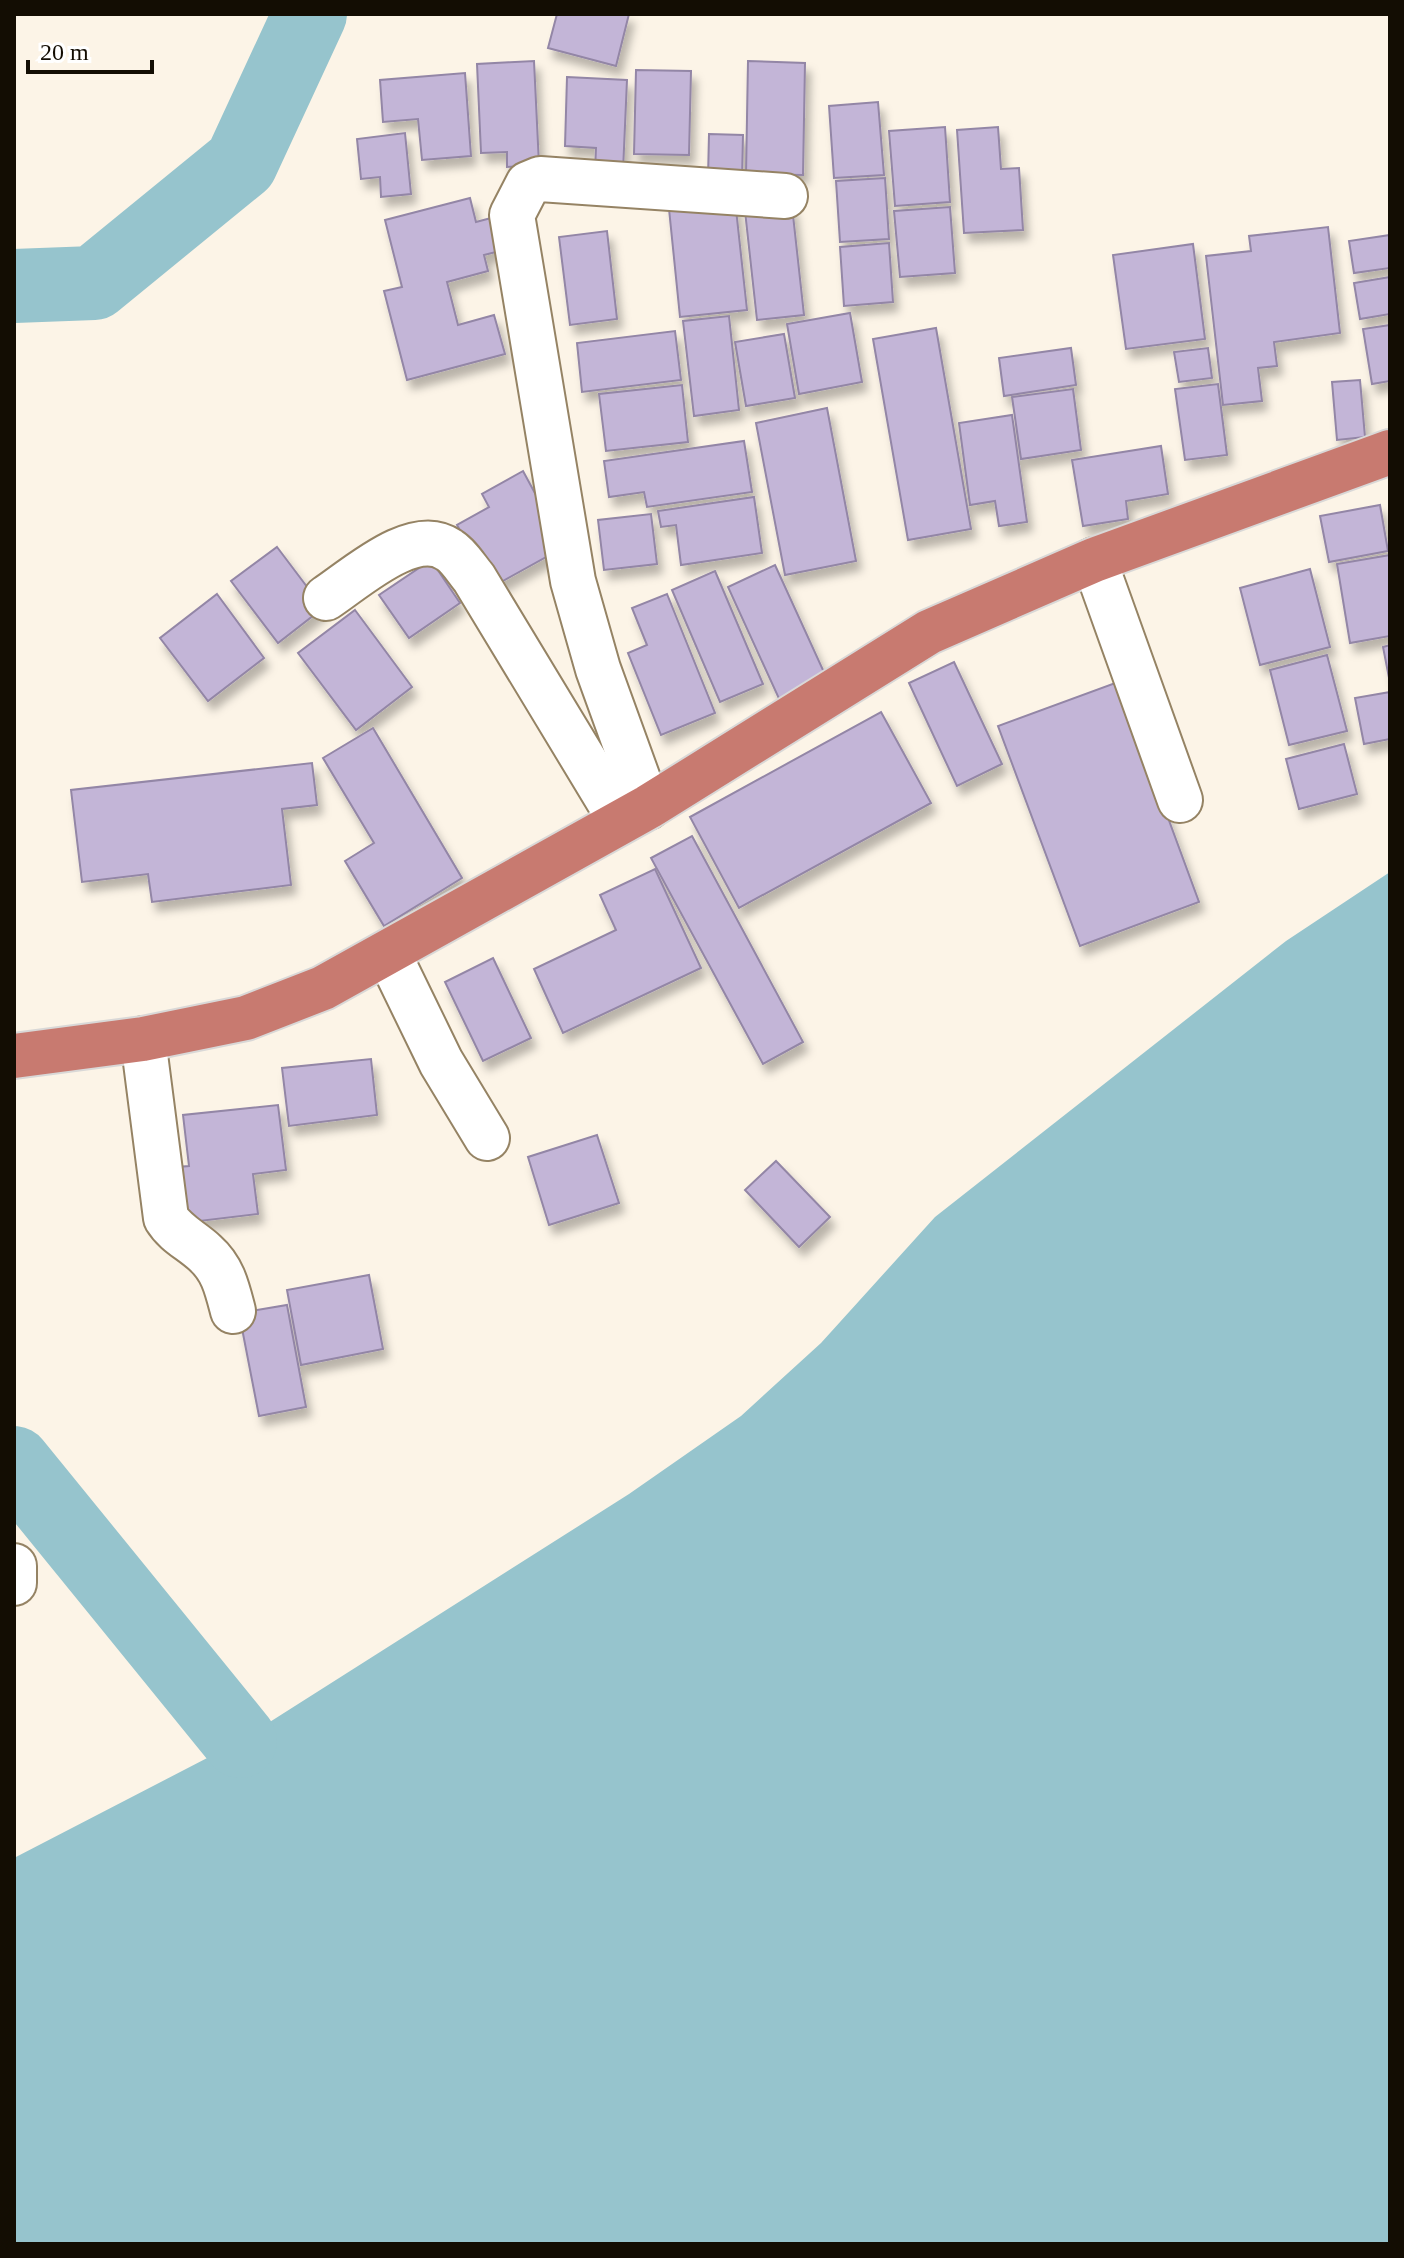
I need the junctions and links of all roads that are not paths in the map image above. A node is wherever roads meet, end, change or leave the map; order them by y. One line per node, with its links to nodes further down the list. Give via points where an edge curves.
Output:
1 (785, 196): 6 (street, via 540,179 528,184 512,215 573,581)
2 (1390, 452): 3 (highway)
3 (1094, 560): 5 (street); 6 (highway, via 929,632)
4 (326, 598): 6 (street, via 406,545 449,549)
5 (1180, 800)
6 (634, 814): 7 (highway)
7 (388, 953): 8 (highway, via 287,1004); 10 (street, via 441,1062)
8 (143, 1039): 9 (highway); 11 (street, via 166,1218 224,1276)
9 (14, 1056)
10 (487, 1138)
11 (233, 1311)
12 (14, 1566): 13 (street)
13 (14, 1583)

